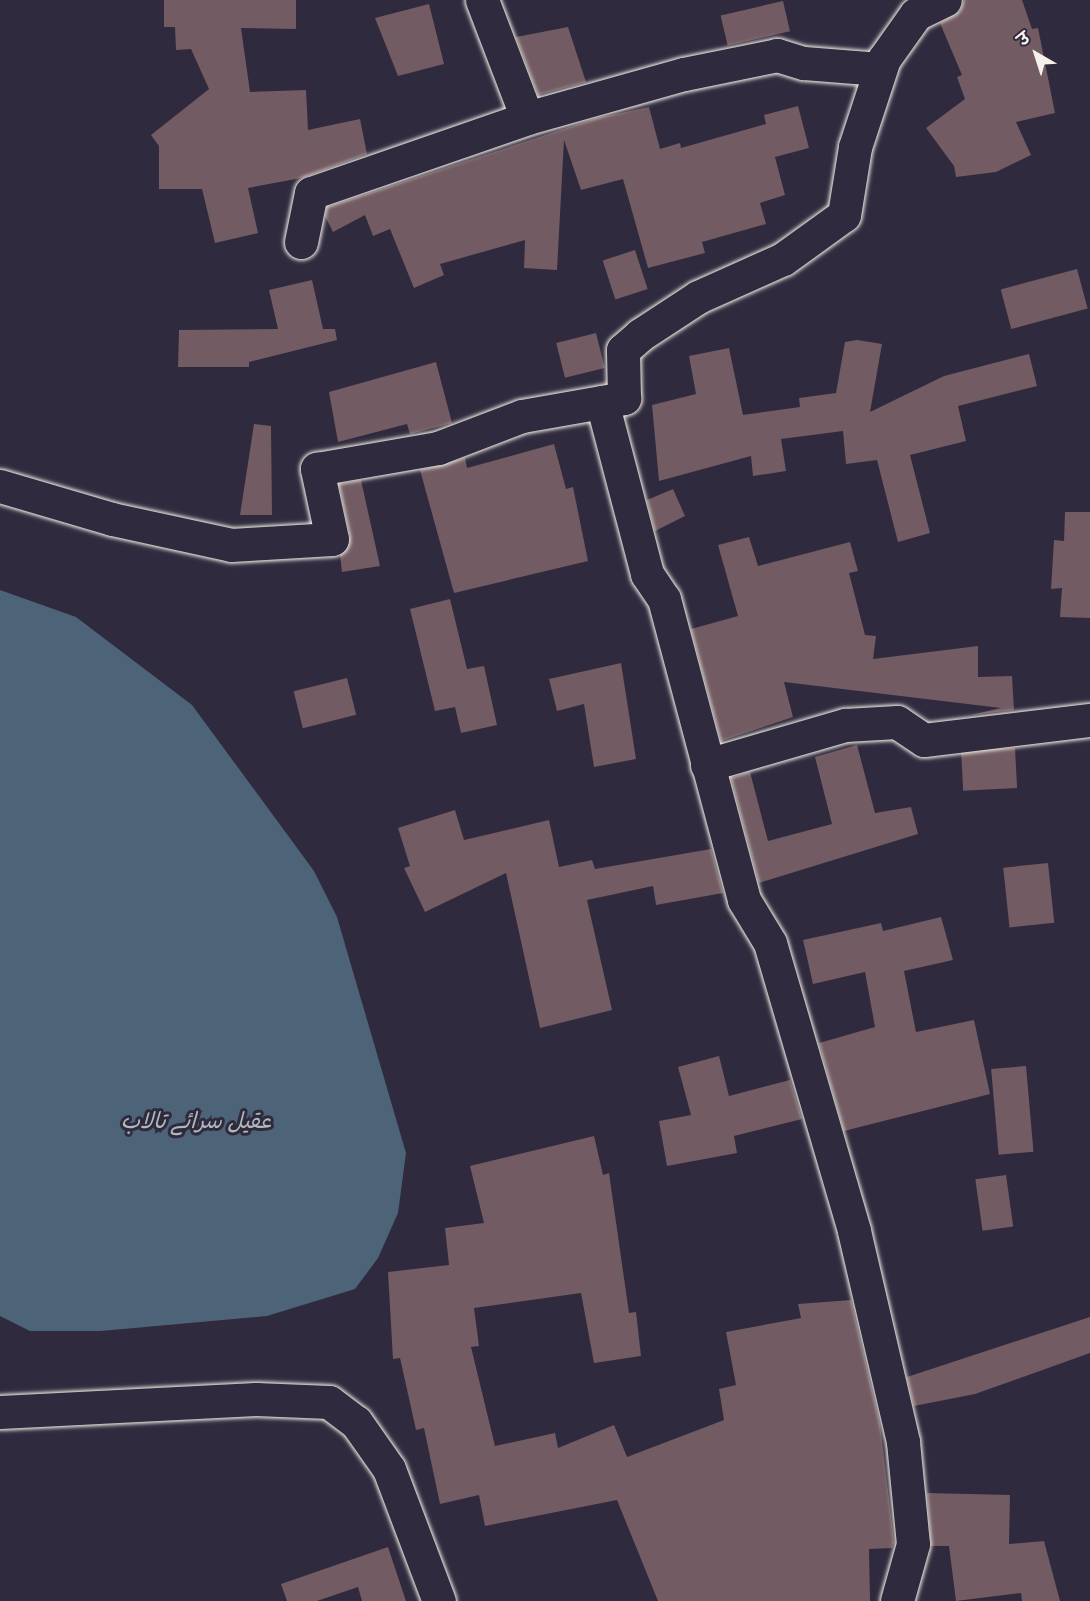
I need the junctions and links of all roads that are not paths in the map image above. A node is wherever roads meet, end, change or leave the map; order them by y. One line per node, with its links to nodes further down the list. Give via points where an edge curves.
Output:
1 (482, 0): 5 (street)
2 (945, 0): 3 (street)
3 (912, 7): 4 (street)
4 (880, 69): 5 (street, via 804,63 777,55 684,74); 7 (street, via 855,147 844,215 783,259 698,297 640,335 623,350 624,398)
5 (527, 118): 6 (street, via 311,192)
6 (301, 242)
7 (603, 402): 8 (street, via 522,416 438,448 317,469 332,539 231,545 112,519); 10 (street, via 647,574 664,599)
8 (0, 486)
9 (1090, 720): 10 (street, via 924,740 897,722 845,725)
10 (707, 765): 13 (street, via 744,900 770,943 792,1014 854,1231 903,1442 913,1544)
11 (0, 1412): 12 (street, via 256,1399 329,1402 356,1422 389,1469)
12 (439, 1601)
13 (897, 1601)

